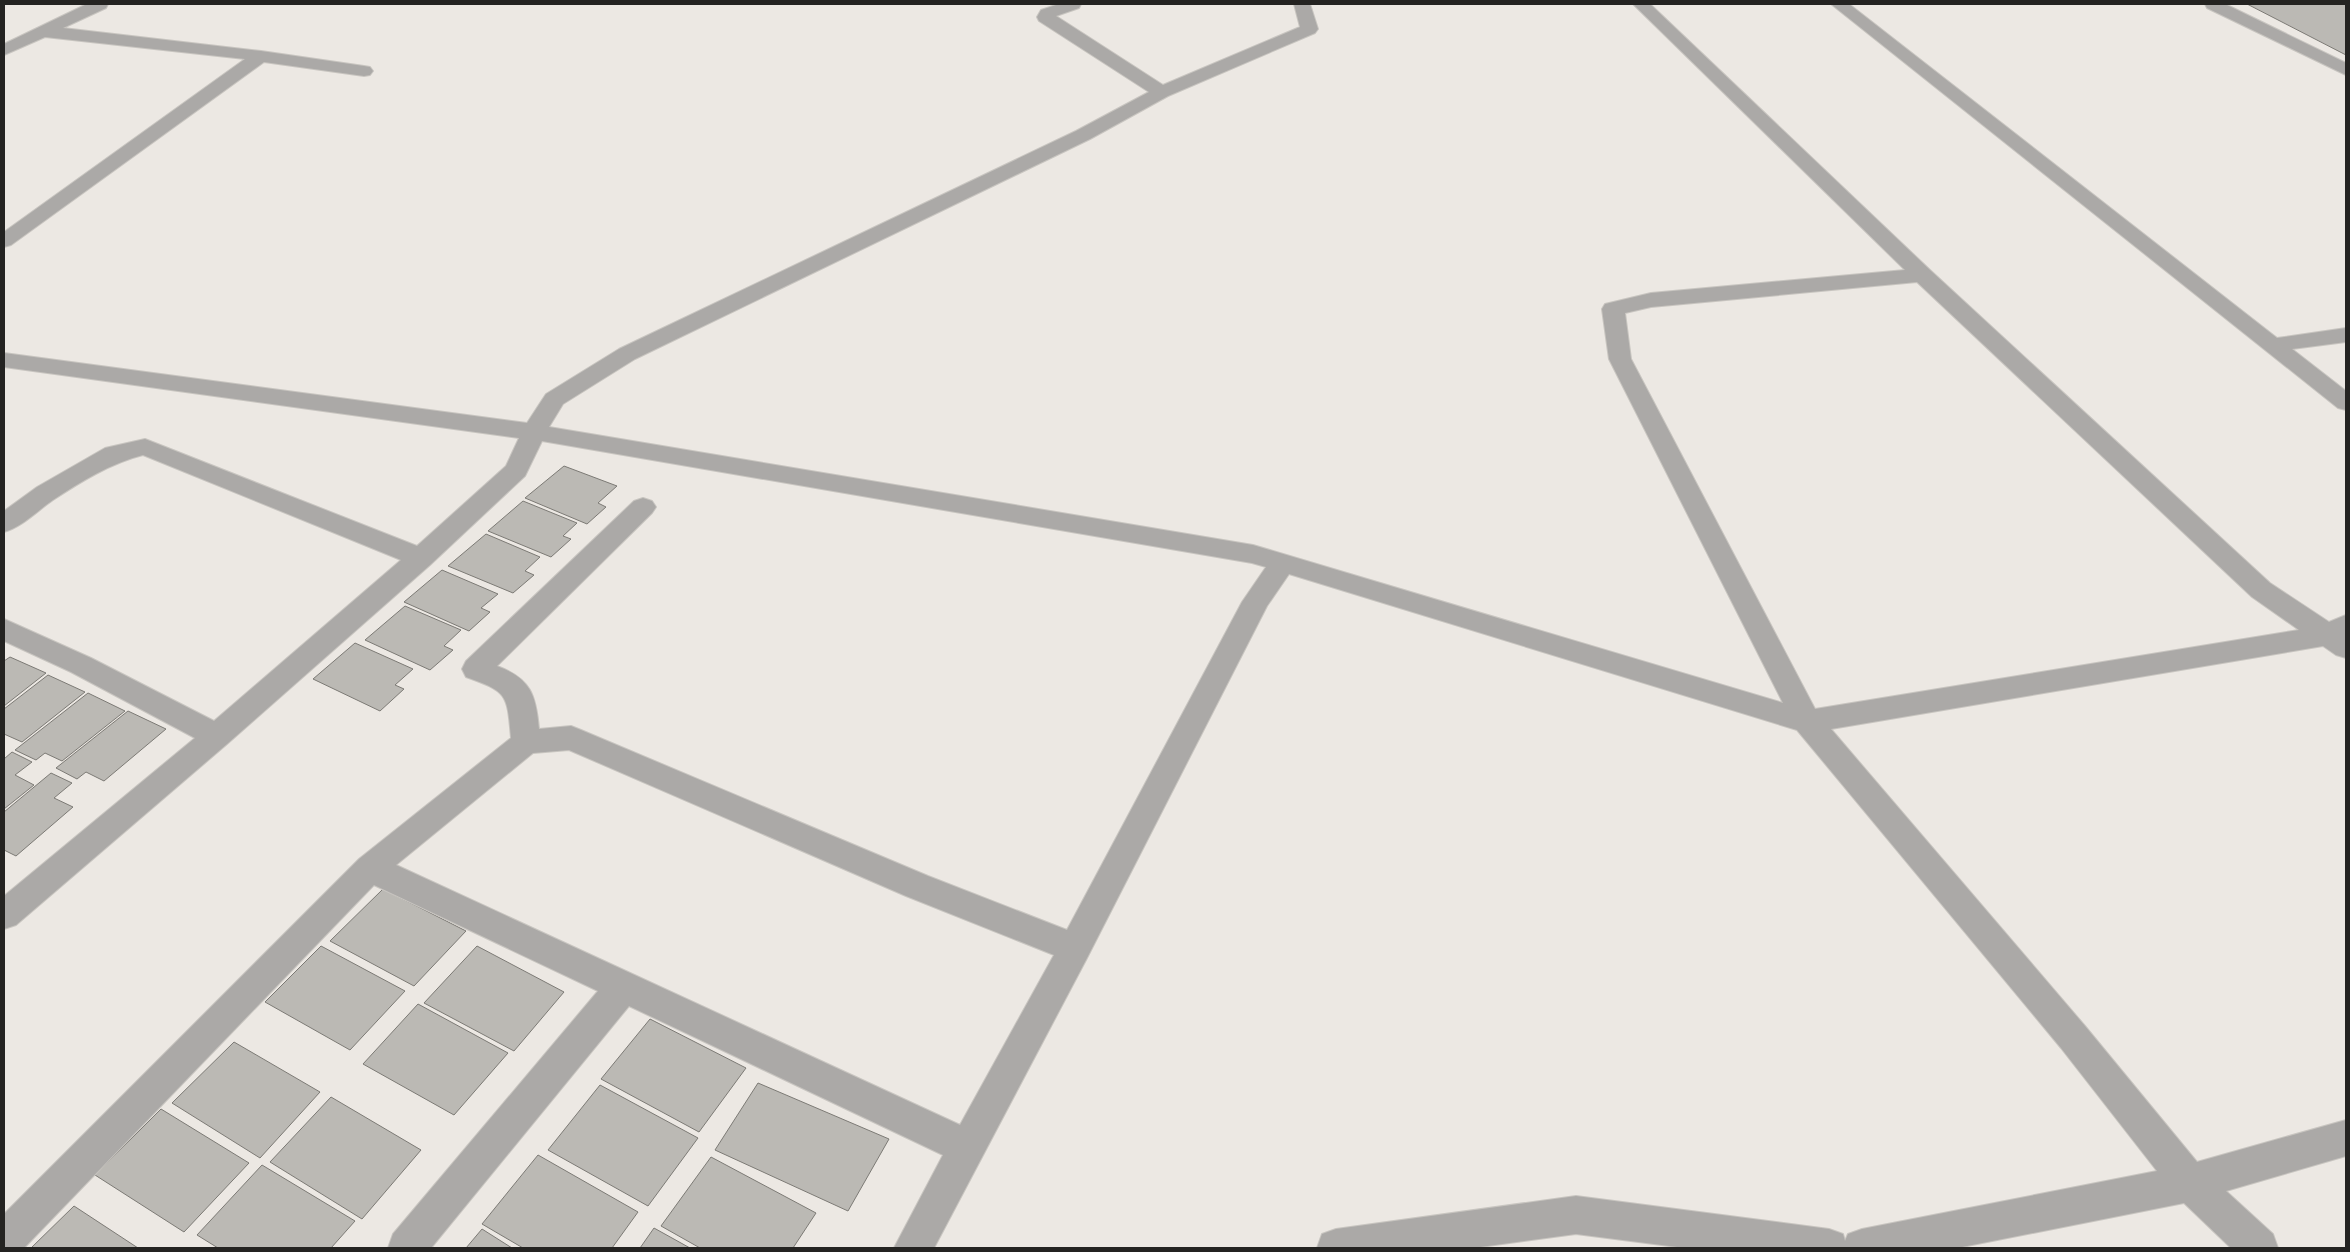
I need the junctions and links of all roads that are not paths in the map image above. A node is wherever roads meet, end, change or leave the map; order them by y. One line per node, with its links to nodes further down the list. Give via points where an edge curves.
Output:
1 (100, 4): 7 (street)
2 (1073, 4): 12 (street, via 1045,17)
3 (1302, 4): 12 (street, via 1308,29)
4 (1641, 4): 14 (street)
5 (1839, 4): 16 (street)
6 (2213, 4): 10 (street)
7 (40, 31): 8 (street); 9 (street)
8 (4, 50)
9 (261, 56): 11 (street); 13 (street)
10 (2346, 70)
11 (364, 71)
12 (1162, 92): 19 (street, via 1083,135 627,354 554,399)
13 (4, 241)
14 (1922, 275): 25 (street, via 2261,590); 26 (street, via 1651,300 1613,309 1620,358)
15 (2346, 335): 16 (street)
16 (2273, 345): 18 (street)
17 (4, 360): 19 (street)
18 (2346, 404)
19 (534, 432): 22 (street, via 516,470); 23 (street, via 1244,552)
20 (643, 507): 28 (street, via 476,669 505,680 522,701)
21 (4, 523): 22 (street, via 46,492 114,454 145,446)
22 (420, 558): 27 (street)
23 (1283, 563): 26 (street); 31 (street, via 1256,602)
24 (4, 629): 27 (street)
25 (2341, 636): 26 (street)
26 (1807, 722): 35 (street, via 2073,1037)
27 (217, 736): 30 (street)
28 (526, 742): 29 (street); 31 (street, via 571,738 917,886)
29 (370, 868): 32 (street); 36 (street)
30 (4, 915)
31 (1075, 948): 34 (street)
32 (624, 986): 34 (street); 38 (street)
33 (2346, 1138): 35 (street)
34 (966, 1147): 39 (street)
35 (2190, 1183): 37 (street); 42 (street)
36 (4, 1241)
37 (2247, 1243)
38 (407, 1248)
39 (913, 1248)
40 (1336, 1248): 41 (street, via 1576,1215)
41 (1829, 1248)
42 (1862, 1248)

